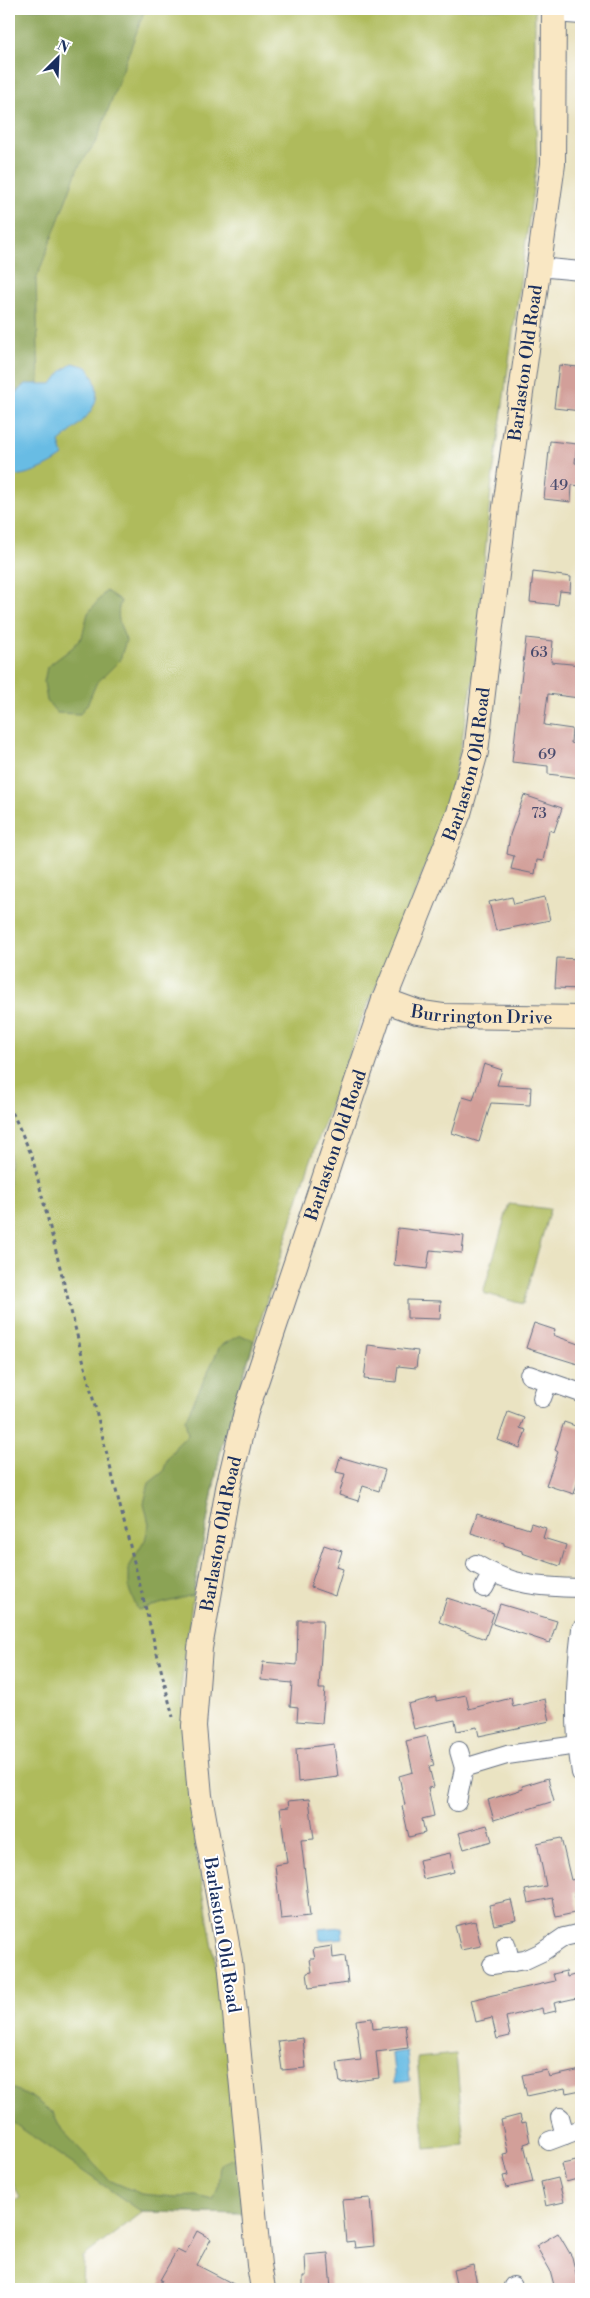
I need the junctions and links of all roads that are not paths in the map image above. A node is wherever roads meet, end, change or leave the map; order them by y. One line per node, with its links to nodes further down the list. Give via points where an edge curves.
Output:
1 (554, 11): 2 (street); 3 (street, Barlaston Old Road, via 553,164)
2 (581, 16)
3 (538, 267): 4 (street); 5 (street, Barlaston Old Road, via 476,752 459,814)
4 (581, 270)
5 (384, 1000): 6 (street, Burrington Drive, via 417,1012 444,1016); 23 (street, Barlaston Old Road, via 246,1412 228,1488 200,1648 194,1726 200,1788 230,1961)
6 (581, 1018)
7 (530, 1375): 8 (street, via 545,1390)
8 (581, 1393)
9 (476, 1564): 10 (street, via 488,1580)
10 (581, 1588)
11 (581, 1628): 12 (street, via 576,1674)
12 (577, 1745): 14 (street, via 507,1754); 15 (street)
13 (459, 1751): 14 (street)
14 (464, 1768): 16 (street)
15 (581, 1773)
16 (456, 1802)
17 (581, 1933): 19 (street, via 564,1937 542,1952)
18 (506, 1944): 19 (street)
19 (511, 1963): 20 (street)
20 (492, 1965)
21 (560, 2117): 22 (street)
22 (565, 2135)
23 (263, 2289)

